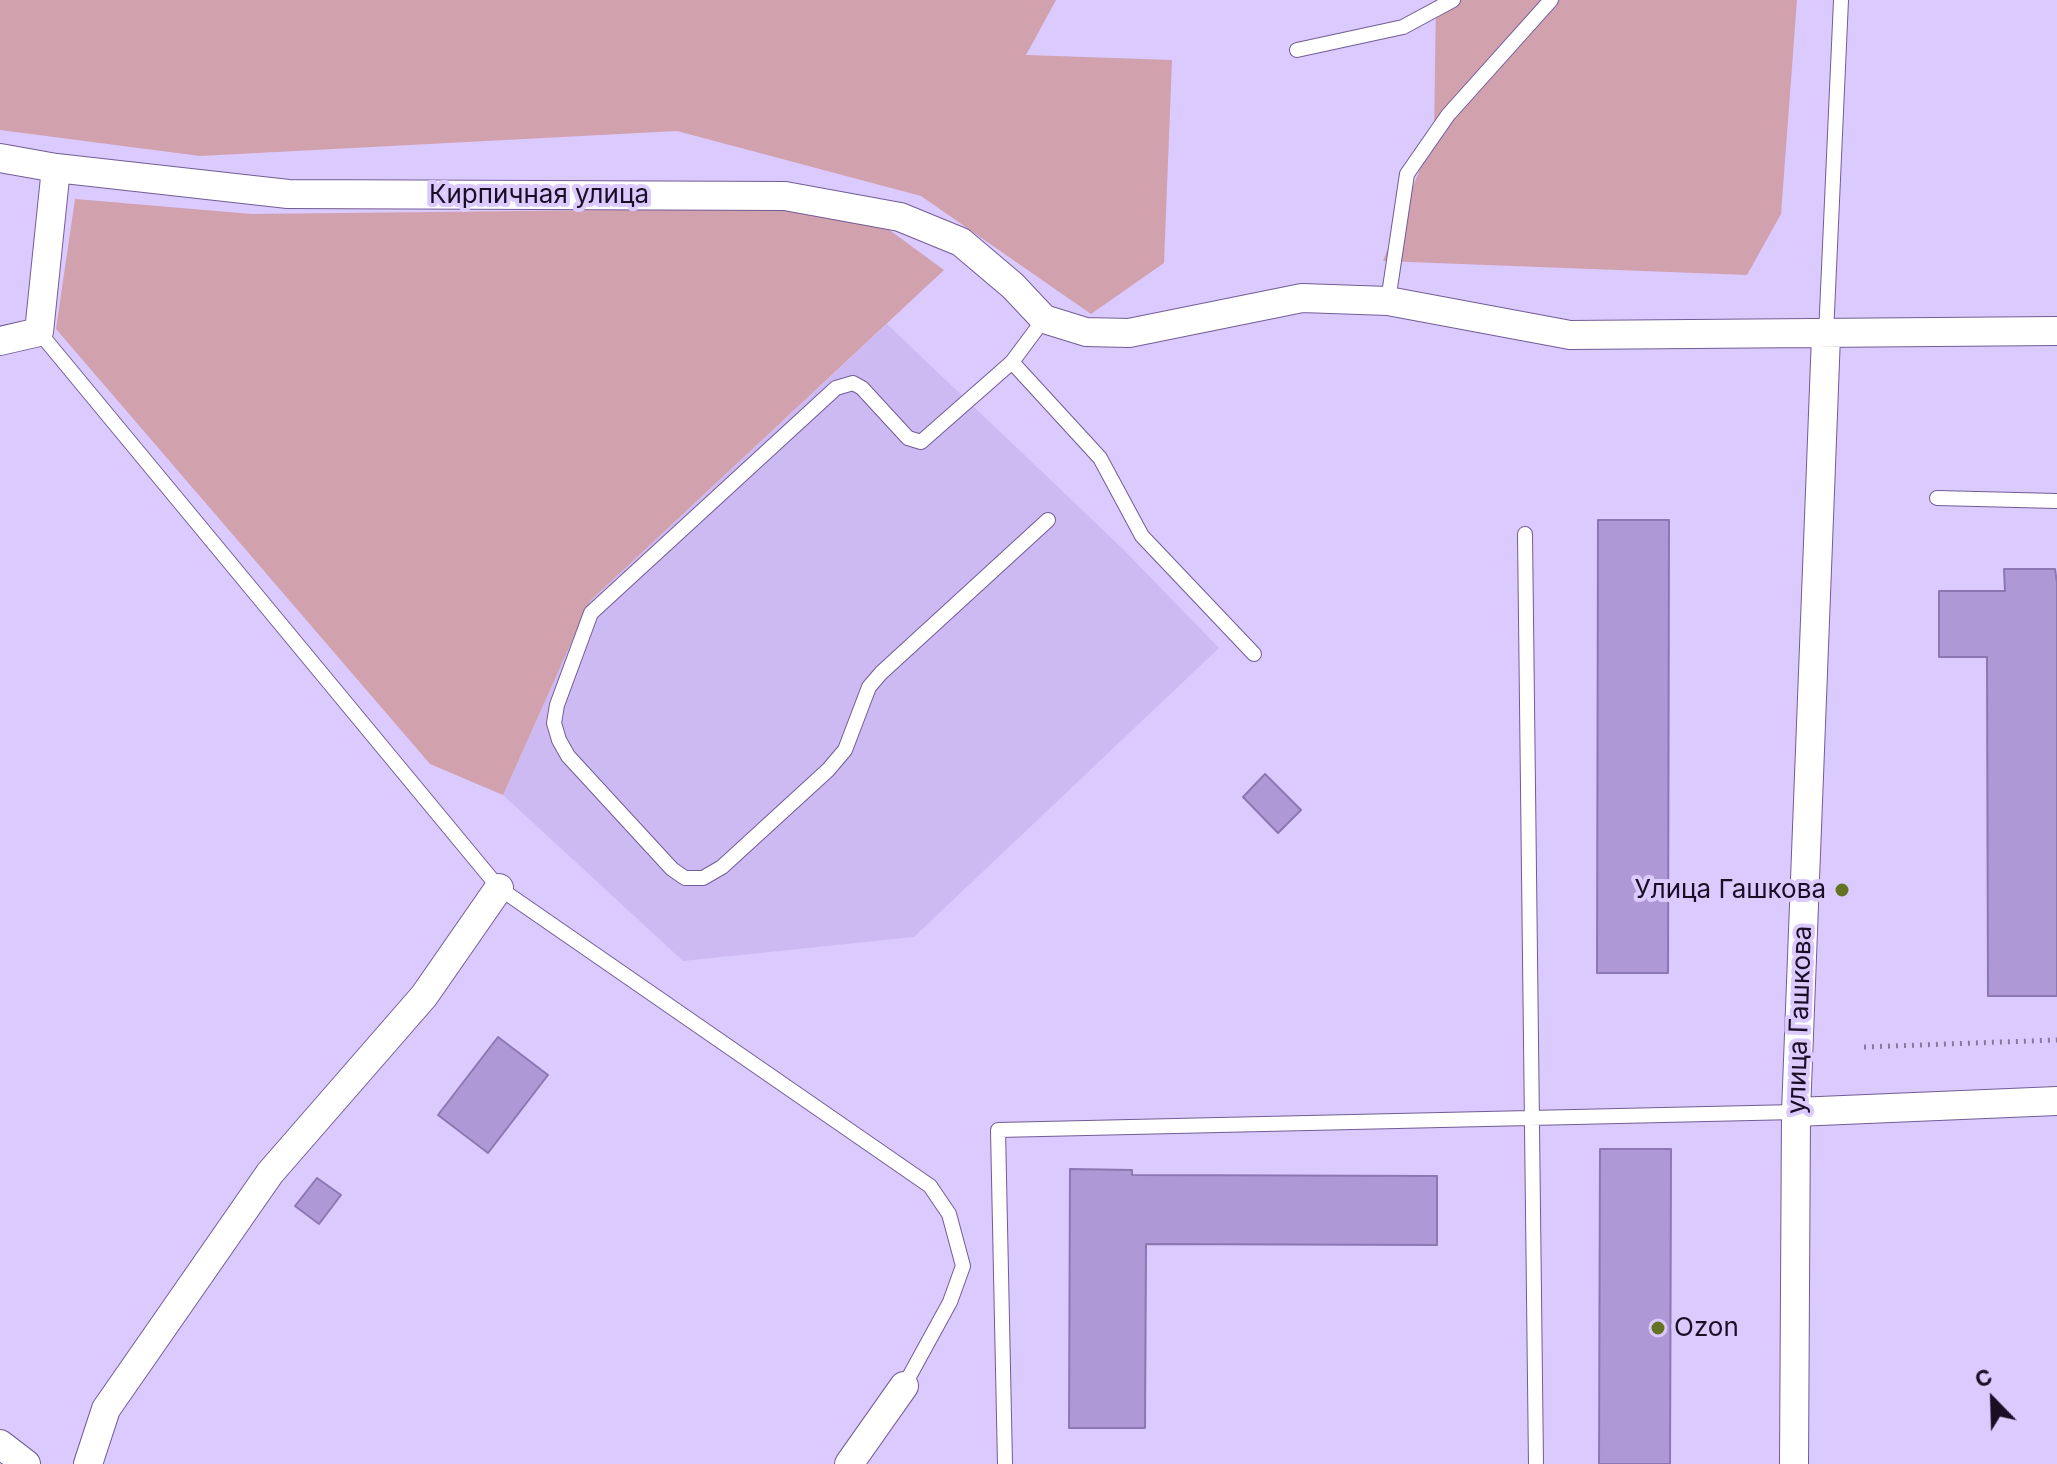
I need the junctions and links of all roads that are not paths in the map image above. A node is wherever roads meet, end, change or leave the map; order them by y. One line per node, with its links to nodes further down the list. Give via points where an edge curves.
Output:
1 (1453, 0): 4 (lane, via 1403,27)
2 (1551, 0): 7 (lane, via 1448,115 1407,174)
3 (1841, 0): 11 (lane)
4 (1297, 50)
5 (0, 158): 6 (street, Кирпичная улица)
6 (56, 168): 8 (street, Кирпичная улица, via 288,194 785,196 900,217 961,242); 10 (street)
7 (1388, 301): 8 (street, via 1302,298 1129,333 1086,332); 11 (street, via 1570,335)
8 (1044, 319): 13 (lane)
9 (2057, 331): 11 (street)
10 (39, 332): 12 (street); 19 (lane)
11 (1826, 336): 21 (street, улица Гашкова)
12 (0, 341)
13 (1012, 362): 16 (lane, via 921,442 908,438 862,388 853,383 836,388 591,613 557,705 554,723 559,740 672,869 685,878 703,878 722,867 828,770 845,750 869,687 881,673); 18 (lane, via 1100,458 1142,536)
14 (1937, 498): 15 (lane)
15 (2057, 501)
16 (1048, 520)
17 (1525, 534): 22 (lane)
18 (1254, 654)
19 (499, 888): 23 (lane, via 930,1186 949,1214 963,1266 950,1302); 26 (street, via 424,996 270,1173 106,1409)
20 (2057, 1101): 21 (street)
21 (1796, 1112): 22 (lane); 30 (street, улица Гашкова)
22 (1532, 1118): 28 (lane, via 998,1130); 29 (lane)
23 (904, 1386): 27 (street)
24 (0, 1444): 25 (street)
25 (26, 1464)
26 (88, 1464)
27 (849, 1464)
28 (1005, 1464)
29 (1536, 1464)
30 (1794, 1464)

